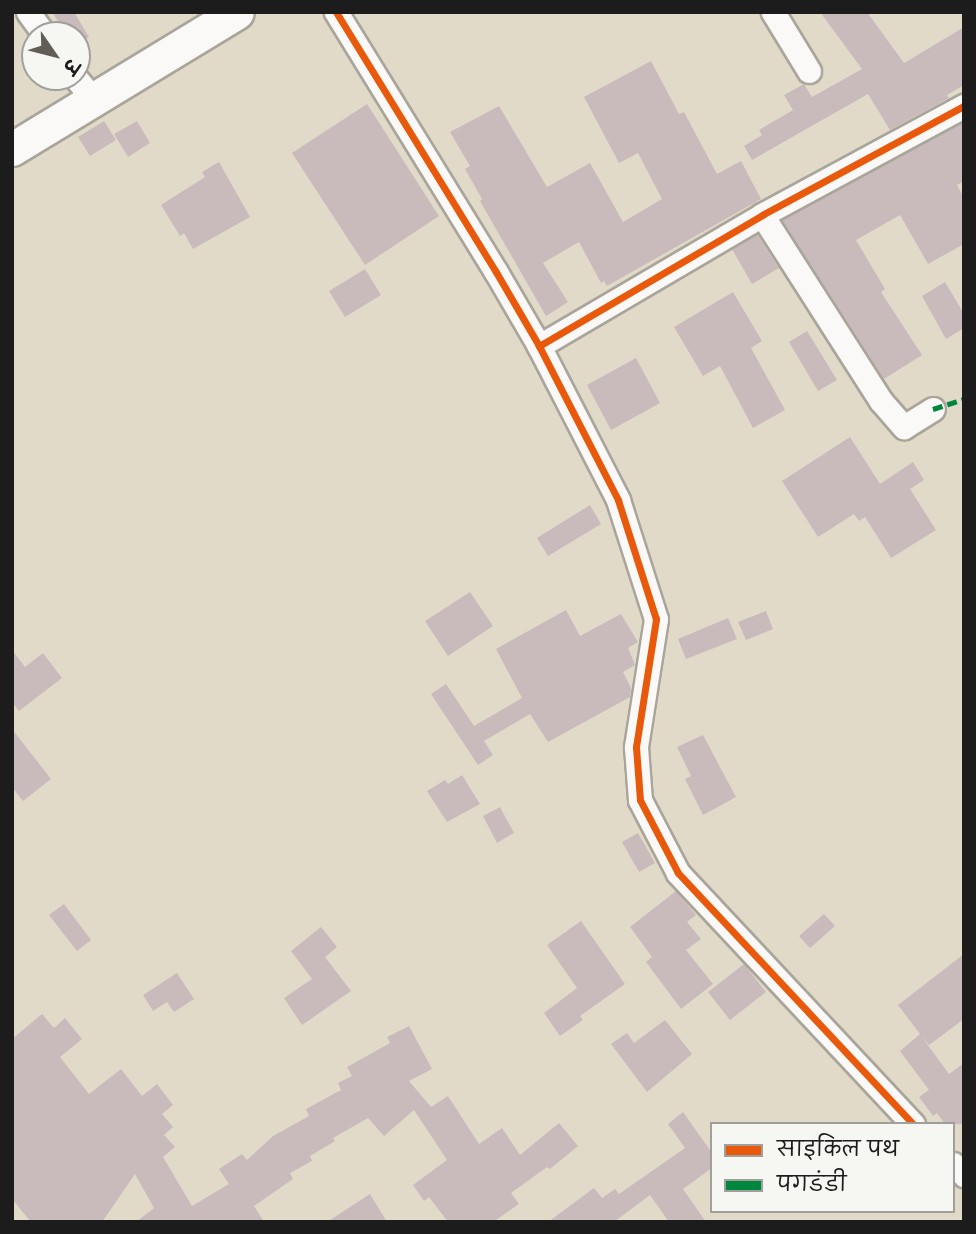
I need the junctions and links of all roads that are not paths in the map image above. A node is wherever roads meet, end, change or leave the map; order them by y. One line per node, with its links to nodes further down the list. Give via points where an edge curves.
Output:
1 (204, 12): 6 (highway)
2 (237, 12): 10 (highway)
3 (336, 12): 12 (street)
4 (773, 12): 5 (street)
5 (809, 71)
6 (91, 75)
7 (66, 91): 9 (highway)
8 (964, 106): 11 (street)
9 (12, 130)
10 (12, 149)
11 (762, 215): 12 (street); 13 (street, via 881,401 904,427)
12 (539, 346): 14 (street, via 618,500 656,619 636,747 640,800 678,873)
13 (933, 410)
14 (911, 1122)

